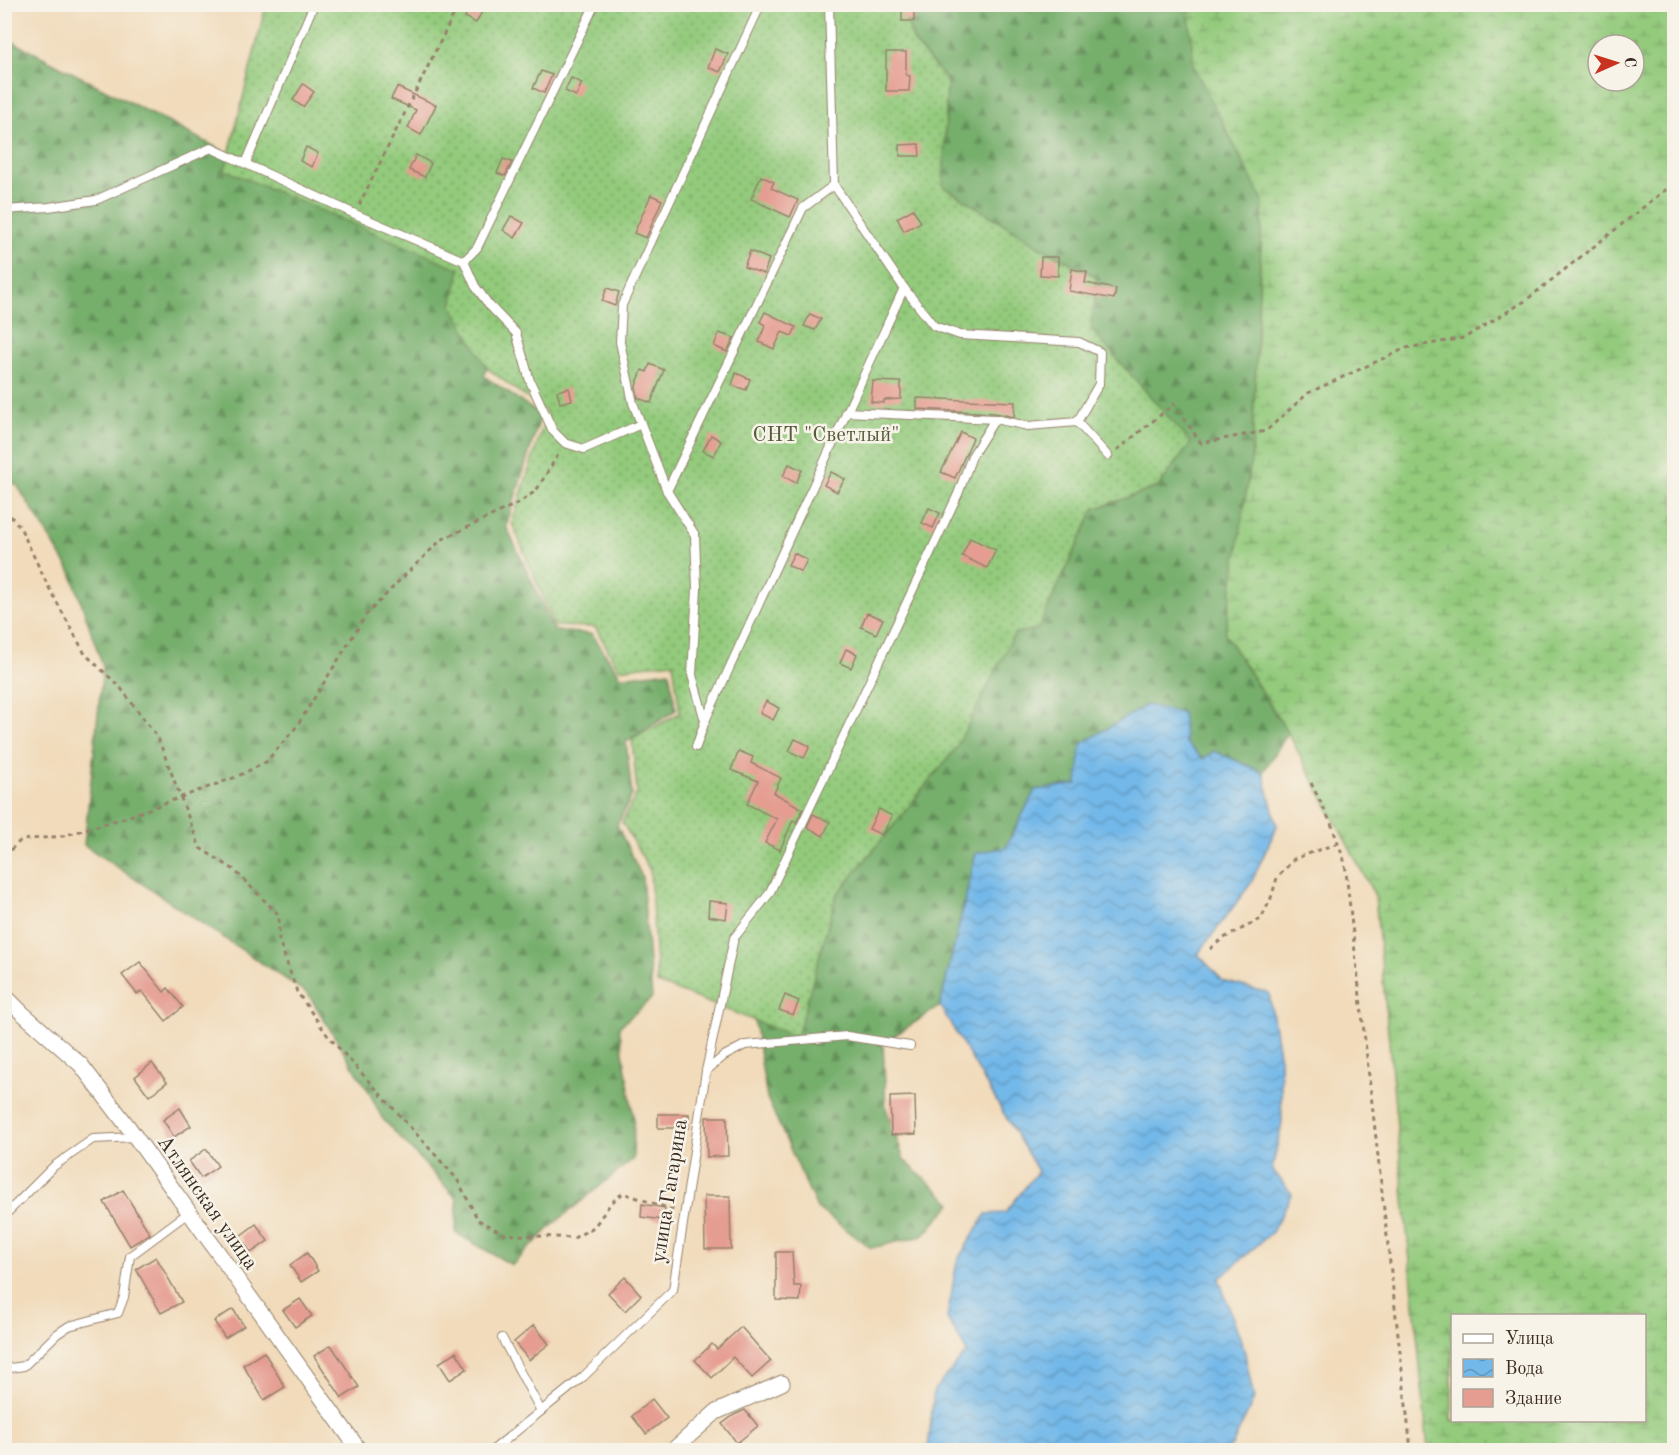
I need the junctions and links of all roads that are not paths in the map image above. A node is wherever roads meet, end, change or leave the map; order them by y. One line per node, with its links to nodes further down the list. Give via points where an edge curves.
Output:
1 (314, 4): 5 (lane)
2 (595, 4): 8 (lane, via 477,248)
3 (761, 4): 13 (lane, via 622,305 620,342 633,403)
4 (829, 4): 6 (lane)
5 (246, 163): 7 (lane, via 211,148 96,200); 8 (lane)
6 (834, 185): 9 (lane); 15 (lane, via 803,208)
7 (4, 210)
8 (464, 261): 13 (lane, via 475,286 516,333 530,381 553,431 565,444 584,449)
9 (904, 288): 10 (lane); 12 (lane, via 934,326 960,335 1079,342 1100,352 1099,384)
10 (846, 412): 11 (lane); 16 (lane)
11 (995, 419): 12 (lane, via 1028,426); 20 (lane, улица Гагарина, via 972,456 958,494 769,894 734,938)
12 (1077, 422): 14 (lane)
13 (642, 424): 15 (lane)
14 (1108, 456)
15 (667, 491): 16 (lane, via 695,535 697,589 692,675)
16 (705, 721): 17 (lane)
17 (696, 747)
18 (4, 994): 21 (street, Атлянская улица, via 81,1065)
19 (910, 1046): 20 (lane, via 847,1036 745,1045)
20 (706, 1071): 27 (lane, улица Гагарина, via 673,1290 583,1377)
21 (135, 1137): 22 (street, Атлянская улица); 23 (lane, via 93,1139 54,1166)
22 (188, 1213): 25 (lane, via 130,1256 118,1313 69,1326 24,1366); 28 (street, Атлянская улица)
23 (4, 1216)
24 (502, 1338): 27 (lane)
25 (4, 1369)
26 (782, 1383): 30 (street, via 716,1412)
27 (541, 1411): 29 (lane, улица Гагарина)
28 (359, 1450)
29 (493, 1450)
30 (673, 1450)

